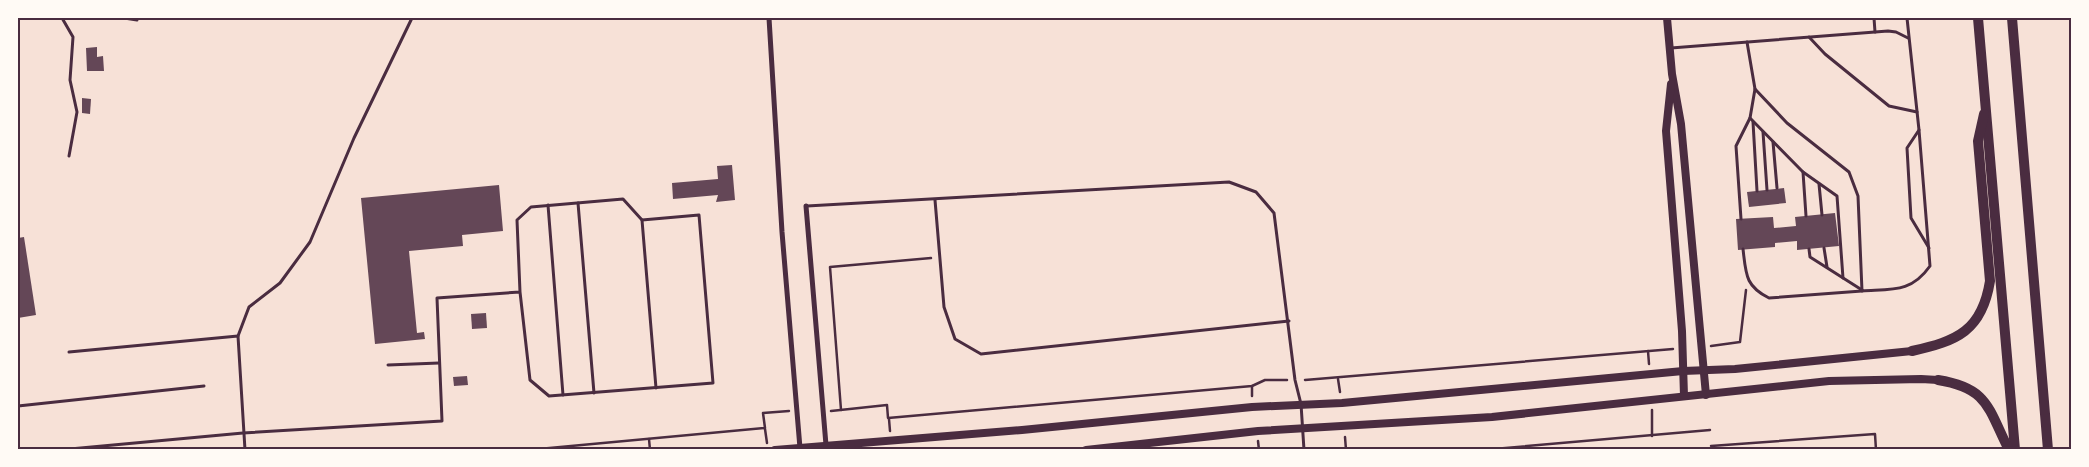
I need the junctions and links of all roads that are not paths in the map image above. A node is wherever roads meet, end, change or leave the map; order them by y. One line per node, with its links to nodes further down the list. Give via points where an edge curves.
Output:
1 (62, 18): 24 (lane, via 73,37 70,80 77,112)
2 (124, 18): 10 (lane)
3 (412, 18): 47 (lane, via 354,138 310,242 280,283 249,307)
4 (769, 18): 66 (street)
5 (1667, 18): 15 (street)
6 (1874, 18): 11 (lane)
7 (1907, 18): 13 (lane)
8 (1978, 18): 18 (highway)
9 (2012, 18): 74 (highway)
10 (137, 20)
11 (1875, 32): 12 (lane); 13 (lane, via 1896,32)
12 (1808, 37): 14 (lane); 19 (lane, via 1889,106)
13 (1908, 39): 19 (lane)
14 (1747, 42): 15 (lane); 17 (lane)
15 (1670, 48): 16 (street)
16 (1672, 74): 52 (street, via 1681,124); 53 (street, via 1666,131)
17 (1755, 89): 20 (lane); 44 (lane, via 1787,122 1849,172 1858,196)
18 (1986, 106): 48 (highway, via 1978,141 1990,281 1987,299 1981,313 1955,339); 73 (highway)
19 (1917, 112): 21 (lane)
20 (1751, 120): 22 (lane); 29 (lane); 36 (lane, via 1736,146)
21 (1919, 130): 39 (lane); 39 (lane, via 1907,148 1911,218)
22 (1763, 131): 23 (lane); 28 (lane)
23 (1773, 141): 25 (lane); 27 (lane)
24 (69, 156)
25 (1803, 172): 26 (lane); 35 (lane)
26 (1819, 184): 34 (lane); 43 (lane, via 1837,196)
27 (1777, 188)
28 (1767, 190)
29 (1757, 191)
30 (935, 200): 33 (lane); 46 (lane, via 1229,182 1256,192 1274,214); 46 (lane, via 944,306 955,339 980,354)
31 (578, 203): 32 (lane); 37 (lane, via 623,199); 57 (lane)
32 (548, 205): 45 (lane, via 531,207 517,220); 58 (lane)
33 (806, 206): 65 (street)
34 (1822, 215)
35 (1806, 216)
36 (1741, 219)
37 (642, 220): 56 (lane); 56 (lane, via 699,215 713,383)
38 (1824, 248): 42 (lane)
39 (1929, 248): 44 (lane, via 1930,266 1921,278 1907,287)
40 (1743, 249): 44 (lane, via 1747,279 1758,292 1769,298)
41 (1808, 249): 42 (lane, via 1810,257)
42 (1827, 268): 43 (lane)
43 (1843, 278): 44 (lane)
44 (1862, 290)
45 (520, 292): 50 (lane, via 437,298); 58 (lane, via 530,380 549,396)
46 (1289, 321): 61 (lane, via 1295,380)
47 (238, 336): 49 (lane); 64 (lane)
48 (1912, 351): 52 (street)
49 (69, 352)
50 (439, 363): 51 (lane); 64 (lane, via 442,421)
51 (388, 365)
52 (1705, 370): 53 (street); 59 (street)
53 (1683, 371): 60 (street); 61 (street)
54 (1938, 380): 59 (street, via 1829,381); 72 (highway, via 1969,388 1983,399)
55 (204, 386): 62 (lane)
56 (656, 388): 57 (lane)
57 (594, 393): 58 (lane)
58 (564, 395)
59 (1706, 395): 60 (street)
60 (1684, 396): 63 (street, via 1492,417)
61 (1301, 404): 63 (lane); 65 (street)
62 (18, 406)
63 (1302, 428): 70 (street); 71 (lane)
64 (243, 433): 67 (lane); 68 (lane)
65 (827, 447): 66 (street)
66 (800, 449): 69 (street)
67 (59, 450)
68 (245, 450)
69 (775, 450)
70 (1086, 450)
71 (1304, 450)
72 (2009, 450)
73 (2015, 450)
74 (2048, 450)

